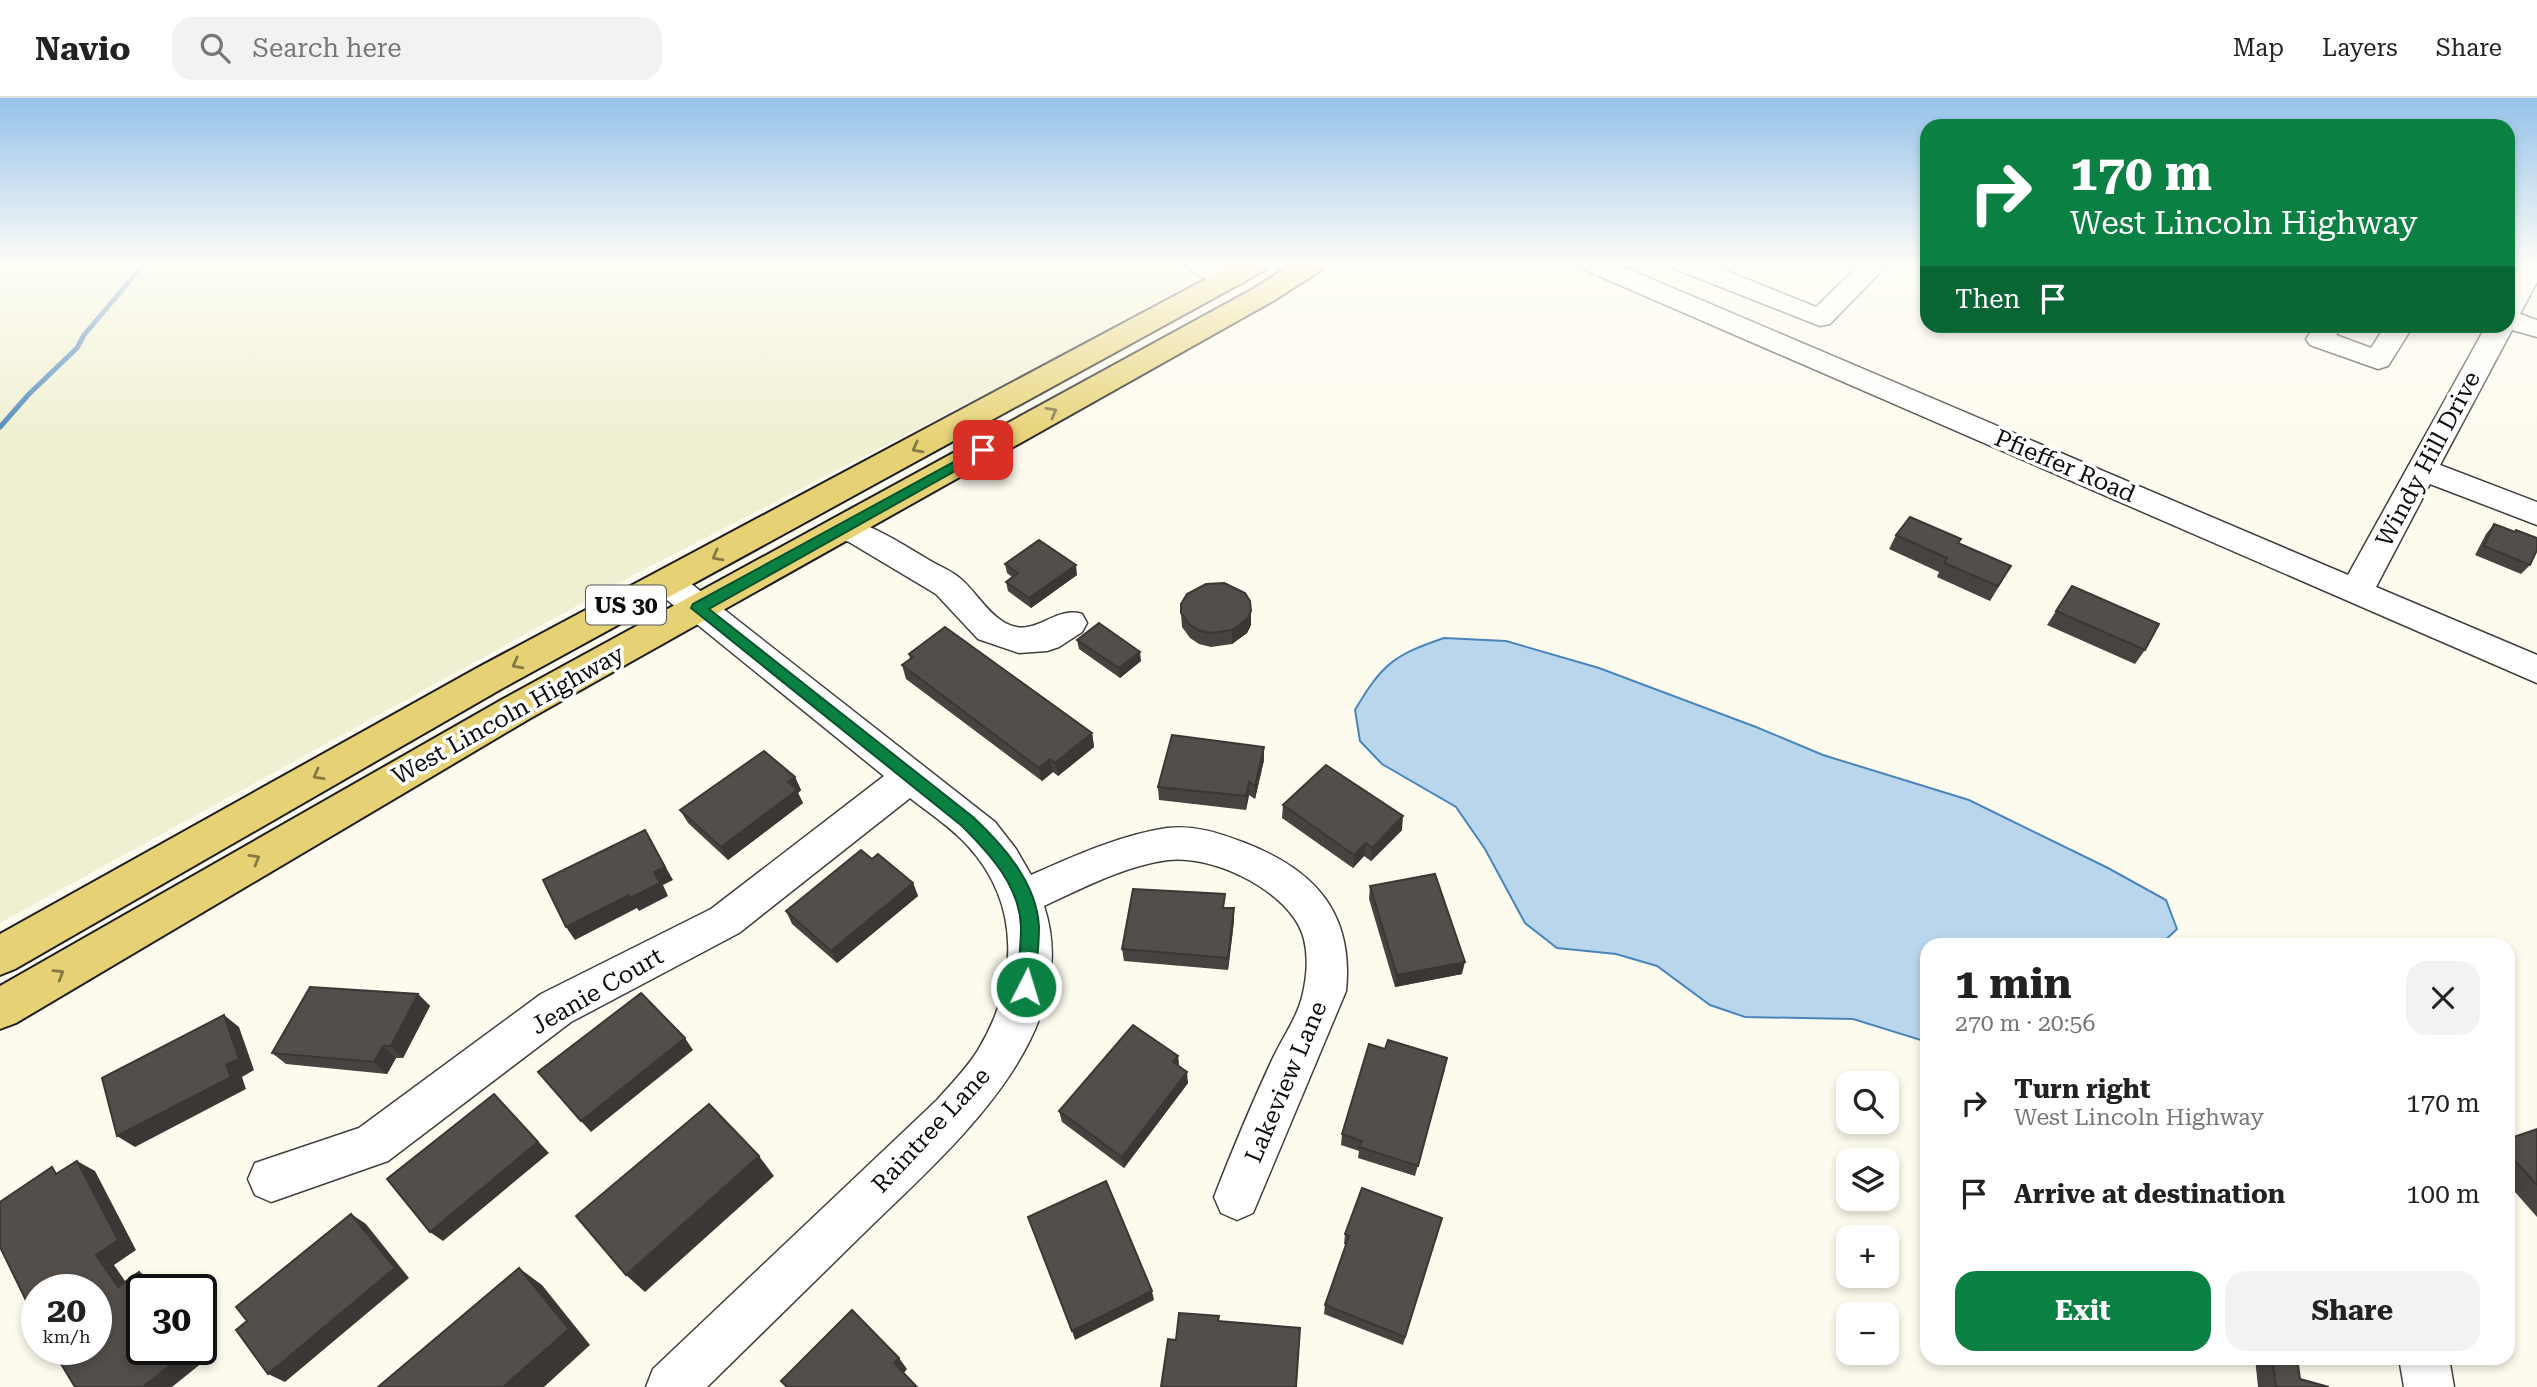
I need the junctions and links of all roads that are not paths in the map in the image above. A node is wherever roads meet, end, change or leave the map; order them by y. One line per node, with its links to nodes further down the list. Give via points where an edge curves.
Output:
1 (1153, 323): 13 (main road, West Lincoln Highway / US 30, one-way to 13)
2 (1212, 323): 11 (main road, West Lincoln Highway / US 30, one-way to 2)
3 (1733, 323): 12 (street, Pfieffer Road)
4 (2518, 323): 5 (street)
5 (2537, 329)
6 (2324, 333): 7 (street, via 2320,339 2378,360)
7 (2395, 333)
8 (2496, 333): 9 (street, Windy Hill Drive)
9 (2421, 469): 10 (street); 12 (street, Windy Hill Drive)
10 (2537, 514)
11 (843, 528): 13 (main road, West Lincoln Highway / US 30); 14 (street, via 948,586 990,630 1019,640 1047,638)
12 (2356, 592): 15 (street, Pfieffer Road)
13 (683, 595): 16 (street, Raintree Lane); 18 (main road, West Lincoln Highway / US 30, one-way to 18, via 490,678); 19 (main road, West Lincoln Highway / US 30, one-way to 13, via 516,709)
14 (1070, 623)
15 (2537, 670)
16 (911, 777): 17 (street, Raintree Lane, via 981,833 1009,867); 20 (street, Jeanie Court, via 725,921 556,1008 372,1146)
17 (1023, 897): 21 (street, Lakeview Lane, via 1114,859 1190,843 1232,854 1271,872 1303,896 1319,923 1329,960 1325,995); 23 (street, Raintree Lane, via 1030,924 1026,987 993,1066 953,1115)
18 (0, 956)
19 (0, 1009)
20 (271, 1179)
21 (1237, 1196)
22 (2425, 1365): 24 (street)
23 (671, 1387)
24 (2429, 1387)

